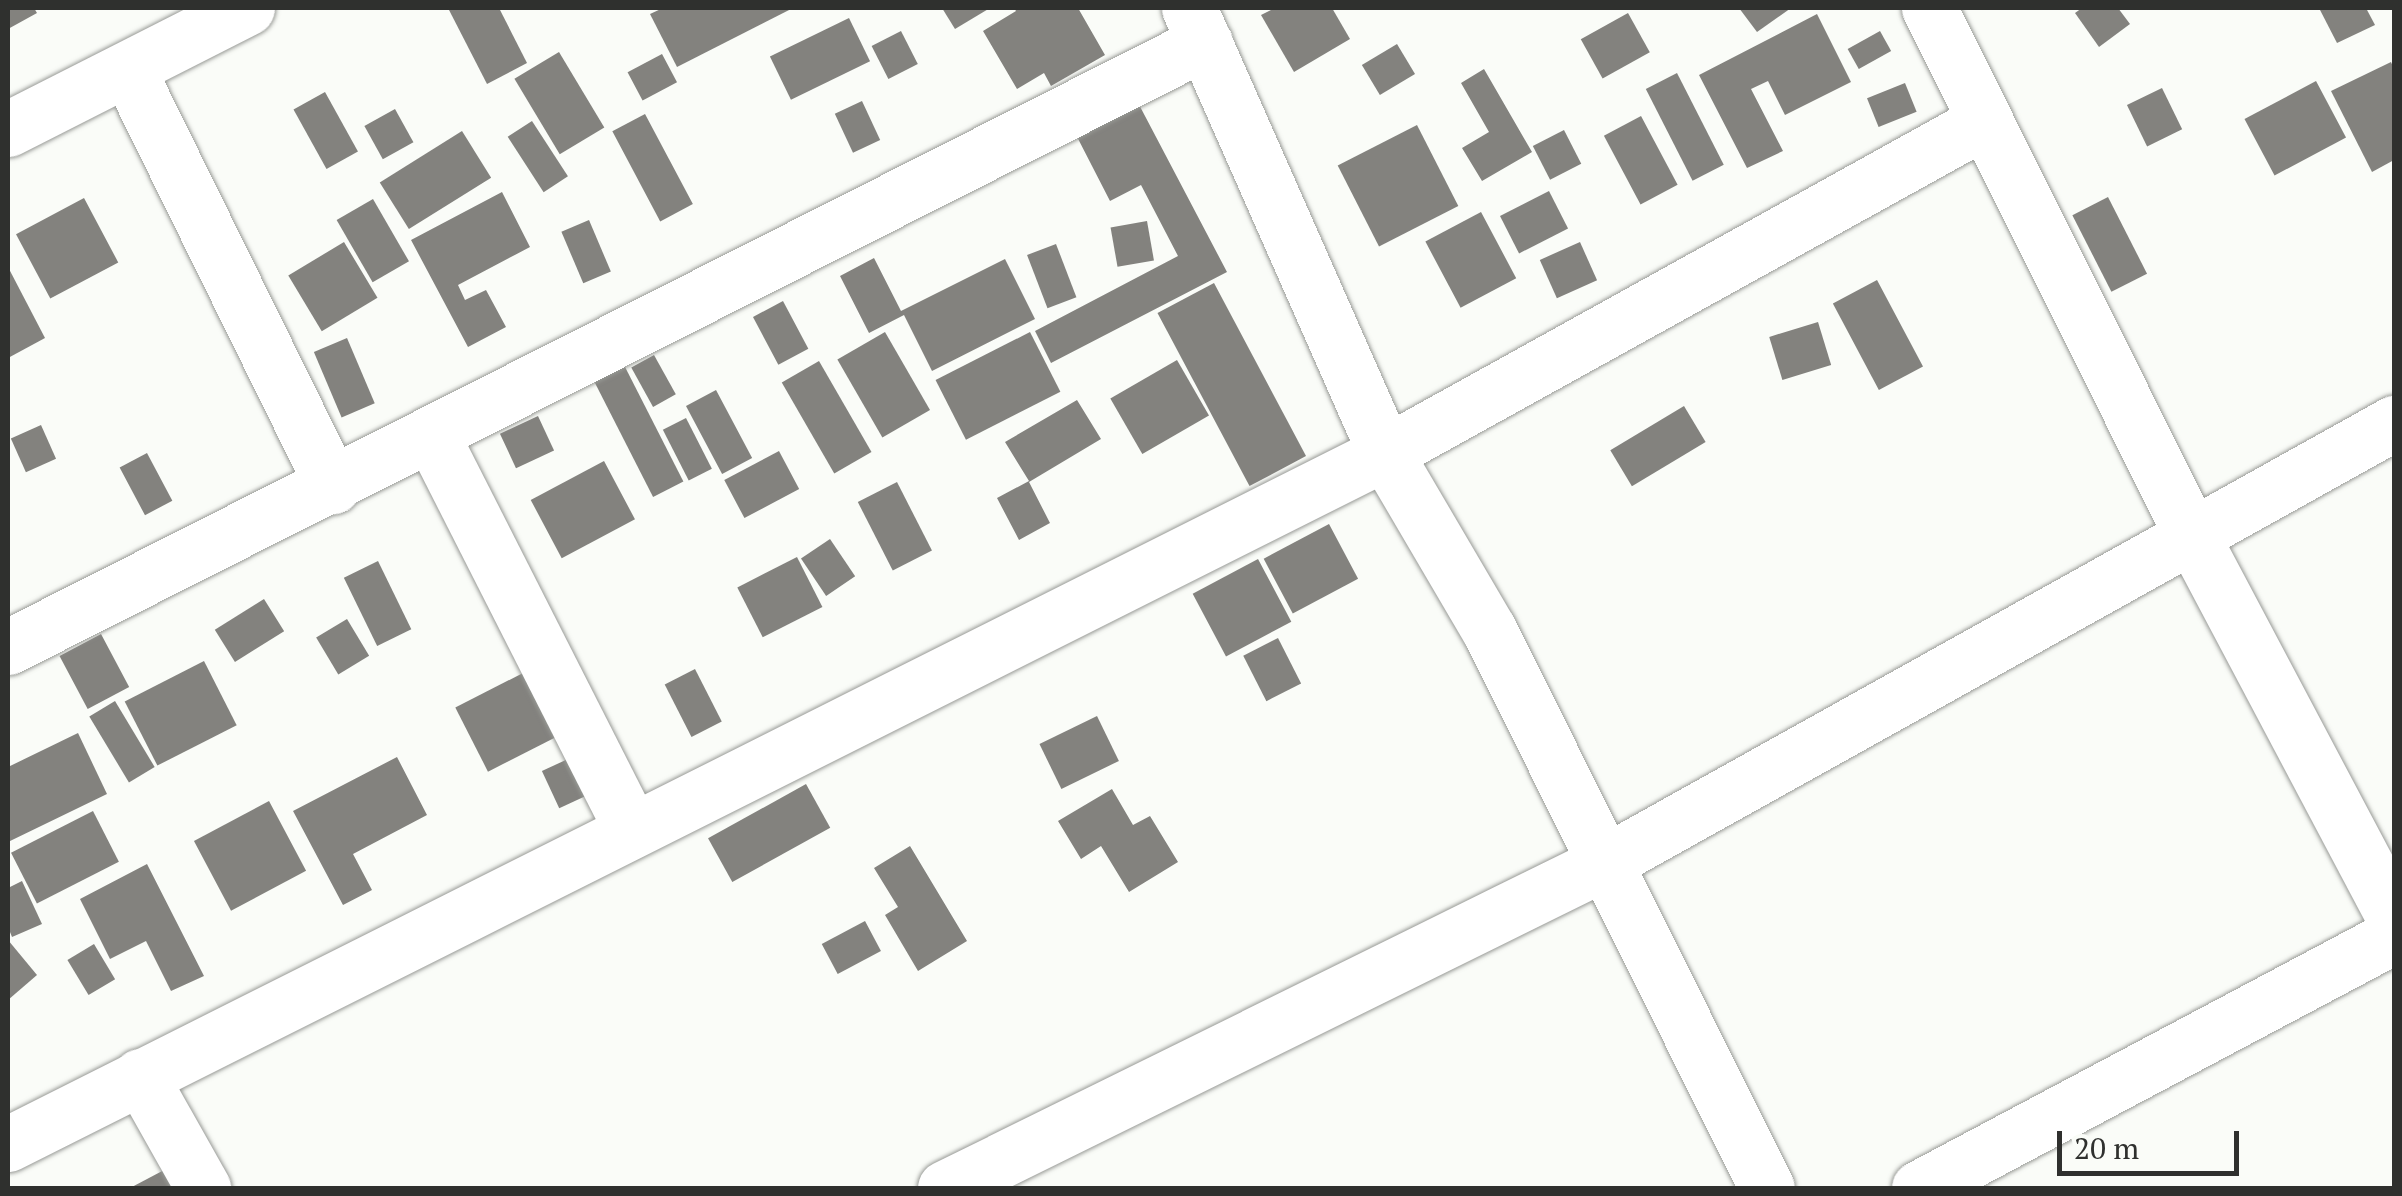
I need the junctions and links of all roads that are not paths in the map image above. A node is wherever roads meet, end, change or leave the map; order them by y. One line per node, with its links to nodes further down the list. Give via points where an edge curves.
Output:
1 (247, 8): 4 (street)
2 (1929, 8): 5 (street)
3 (1197, 25): 8 (street); 9 (street)
4 (128, 70): 6 (street); 10 (street)
5 (1985, 122): 9 (street); 11 (street)
6 (8, 130)
7 (2394, 423): 11 (street)
8 (432, 436): 10 (street); 13 (street)
9 (1384, 453): 13 (street); 14 (street, via 1488,630)
10 (334, 486): 12 (street)
11 (2194, 538): 14 (street); 15 (street)
12 (8, 647)
13 (632, 830): 17 (street)
14 (1602, 864): 20 (street); 21 (street)
15 (2394, 918)
16 (2394, 936): 22 (street)
17 (140, 1076): 18 (street); 19 (street)
18 (8, 1144)
19 (203, 1188)
20 (946, 1188)
21 (1766, 1188)
22 (1919, 1188)

